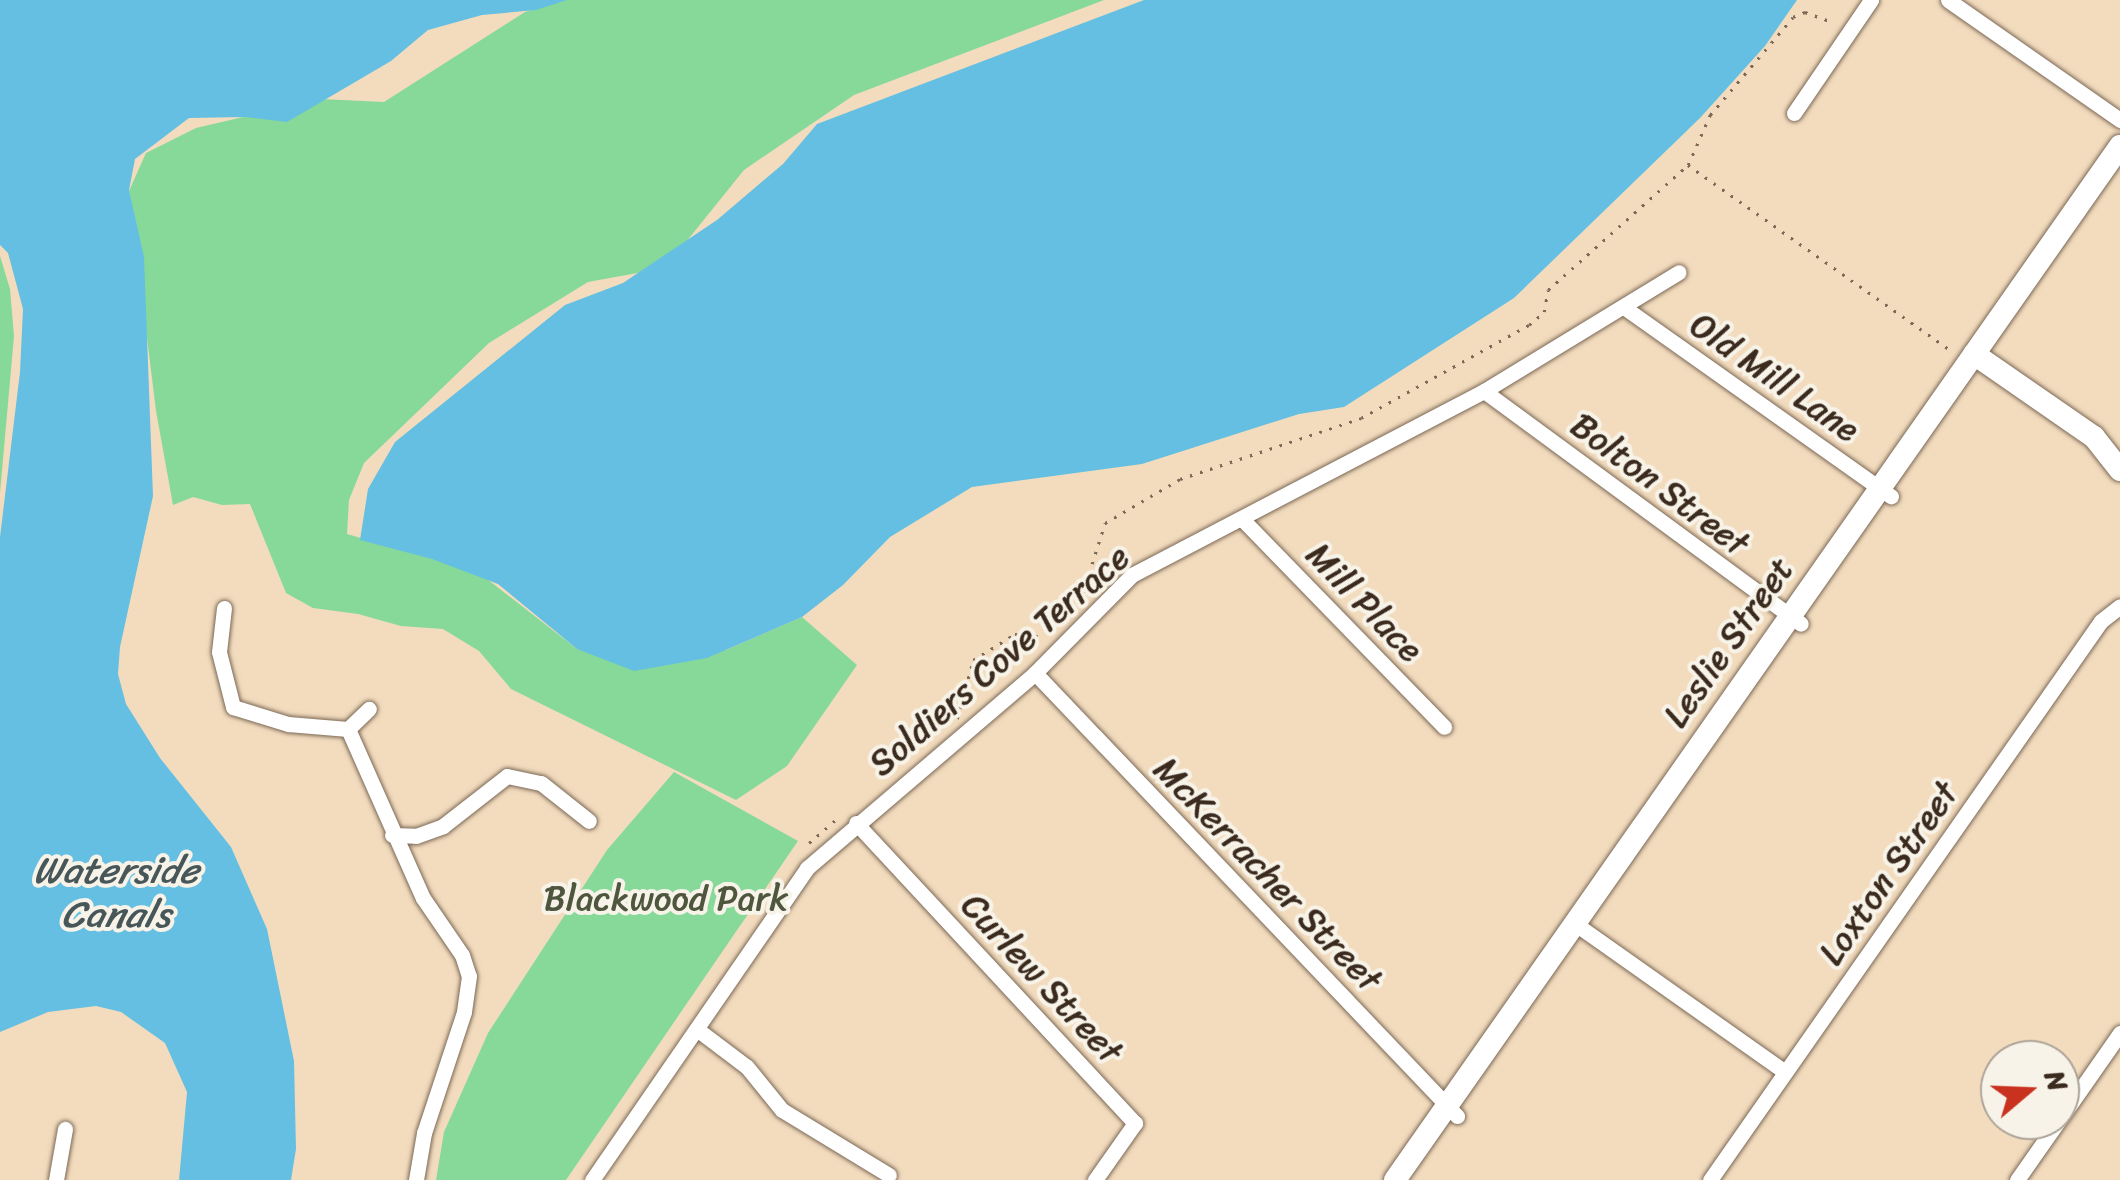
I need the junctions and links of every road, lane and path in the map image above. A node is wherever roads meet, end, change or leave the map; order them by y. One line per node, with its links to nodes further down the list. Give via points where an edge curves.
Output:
1 (1871, 0): 3 (street)
2 (1948, 0): 4 (street)
3 (1794, 113)
4 (2120, 120)
5 (2120, 146): 10 (street, Leslie Street)
6 (1688, 165): 10 (path)
7 (2120, 169): 10 (street, Leslie Street)
8 (1679, 272): 9 (street, Soldiers Cove Terrace)
9 (1625, 308): 11 (street, Soldiers Cove Terrace); 13 (street, Old Mill Lane)
10 (1973, 358): 12 (street, via 2094,437); 13 (street, Leslie Street)
11 (1484, 391): 14 (street, Soldiers Cove Terrace); 17 (street, Bolton Street)
12 (2120, 470)
13 (1885, 492): 17 (street, Leslie Street)
14 (1242, 518): 18 (street, Soldiers Cove Terrace, via 1132,574); 20 (street, Mill Place)
15 (2120, 606): 28 (street, Loxton Street, via 2102,622)
16 (224, 608): 21 (street, via 218,652 233,707 288,724)
17 (1795, 620): 25 (street, Leslie Street)
18 (1035, 673): 23 (street, Soldiers Cove Terrace); 30 (street, McKerracher Street)
19 (369, 709): 21 (street)
20 (1444, 727)
21 (348, 729): 24 (street)
22 (588, 821): 24 (street, via 541,783 507,776 443,826 416,836)
23 (856, 824): 26 (street, Soldiers Cove Terrace, via 807,868); 37 (street, Curlew Street, via 1136,1122)
24 (392, 835): 35 (street, via 469,976)
25 (1580, 927): 28 (street); 30 (street, Leslie Street)
26 (698, 1030): 33 (street, via 747,1068 782,1110); 36 (street, Soldiers Cove Terrace)
27 (2120, 1033): 29 (street)
28 (1785, 1072): 40 (street, Loxton Street)
29 (2080, 1091)
30 (1452, 1112): 38 (street, Leslie Street); 39 (street, Leslie Street)
31 (65, 1129): 34 (street)
32 (2046, 1140): 41 (street)
33 (890, 1175)
34 (56, 1180)
35 (416, 1180)
36 (592, 1180)
37 (1096, 1180)
38 (1395, 1180)
39 (1413, 1180)
40 (1710, 1180)
41 (2018, 1180)

